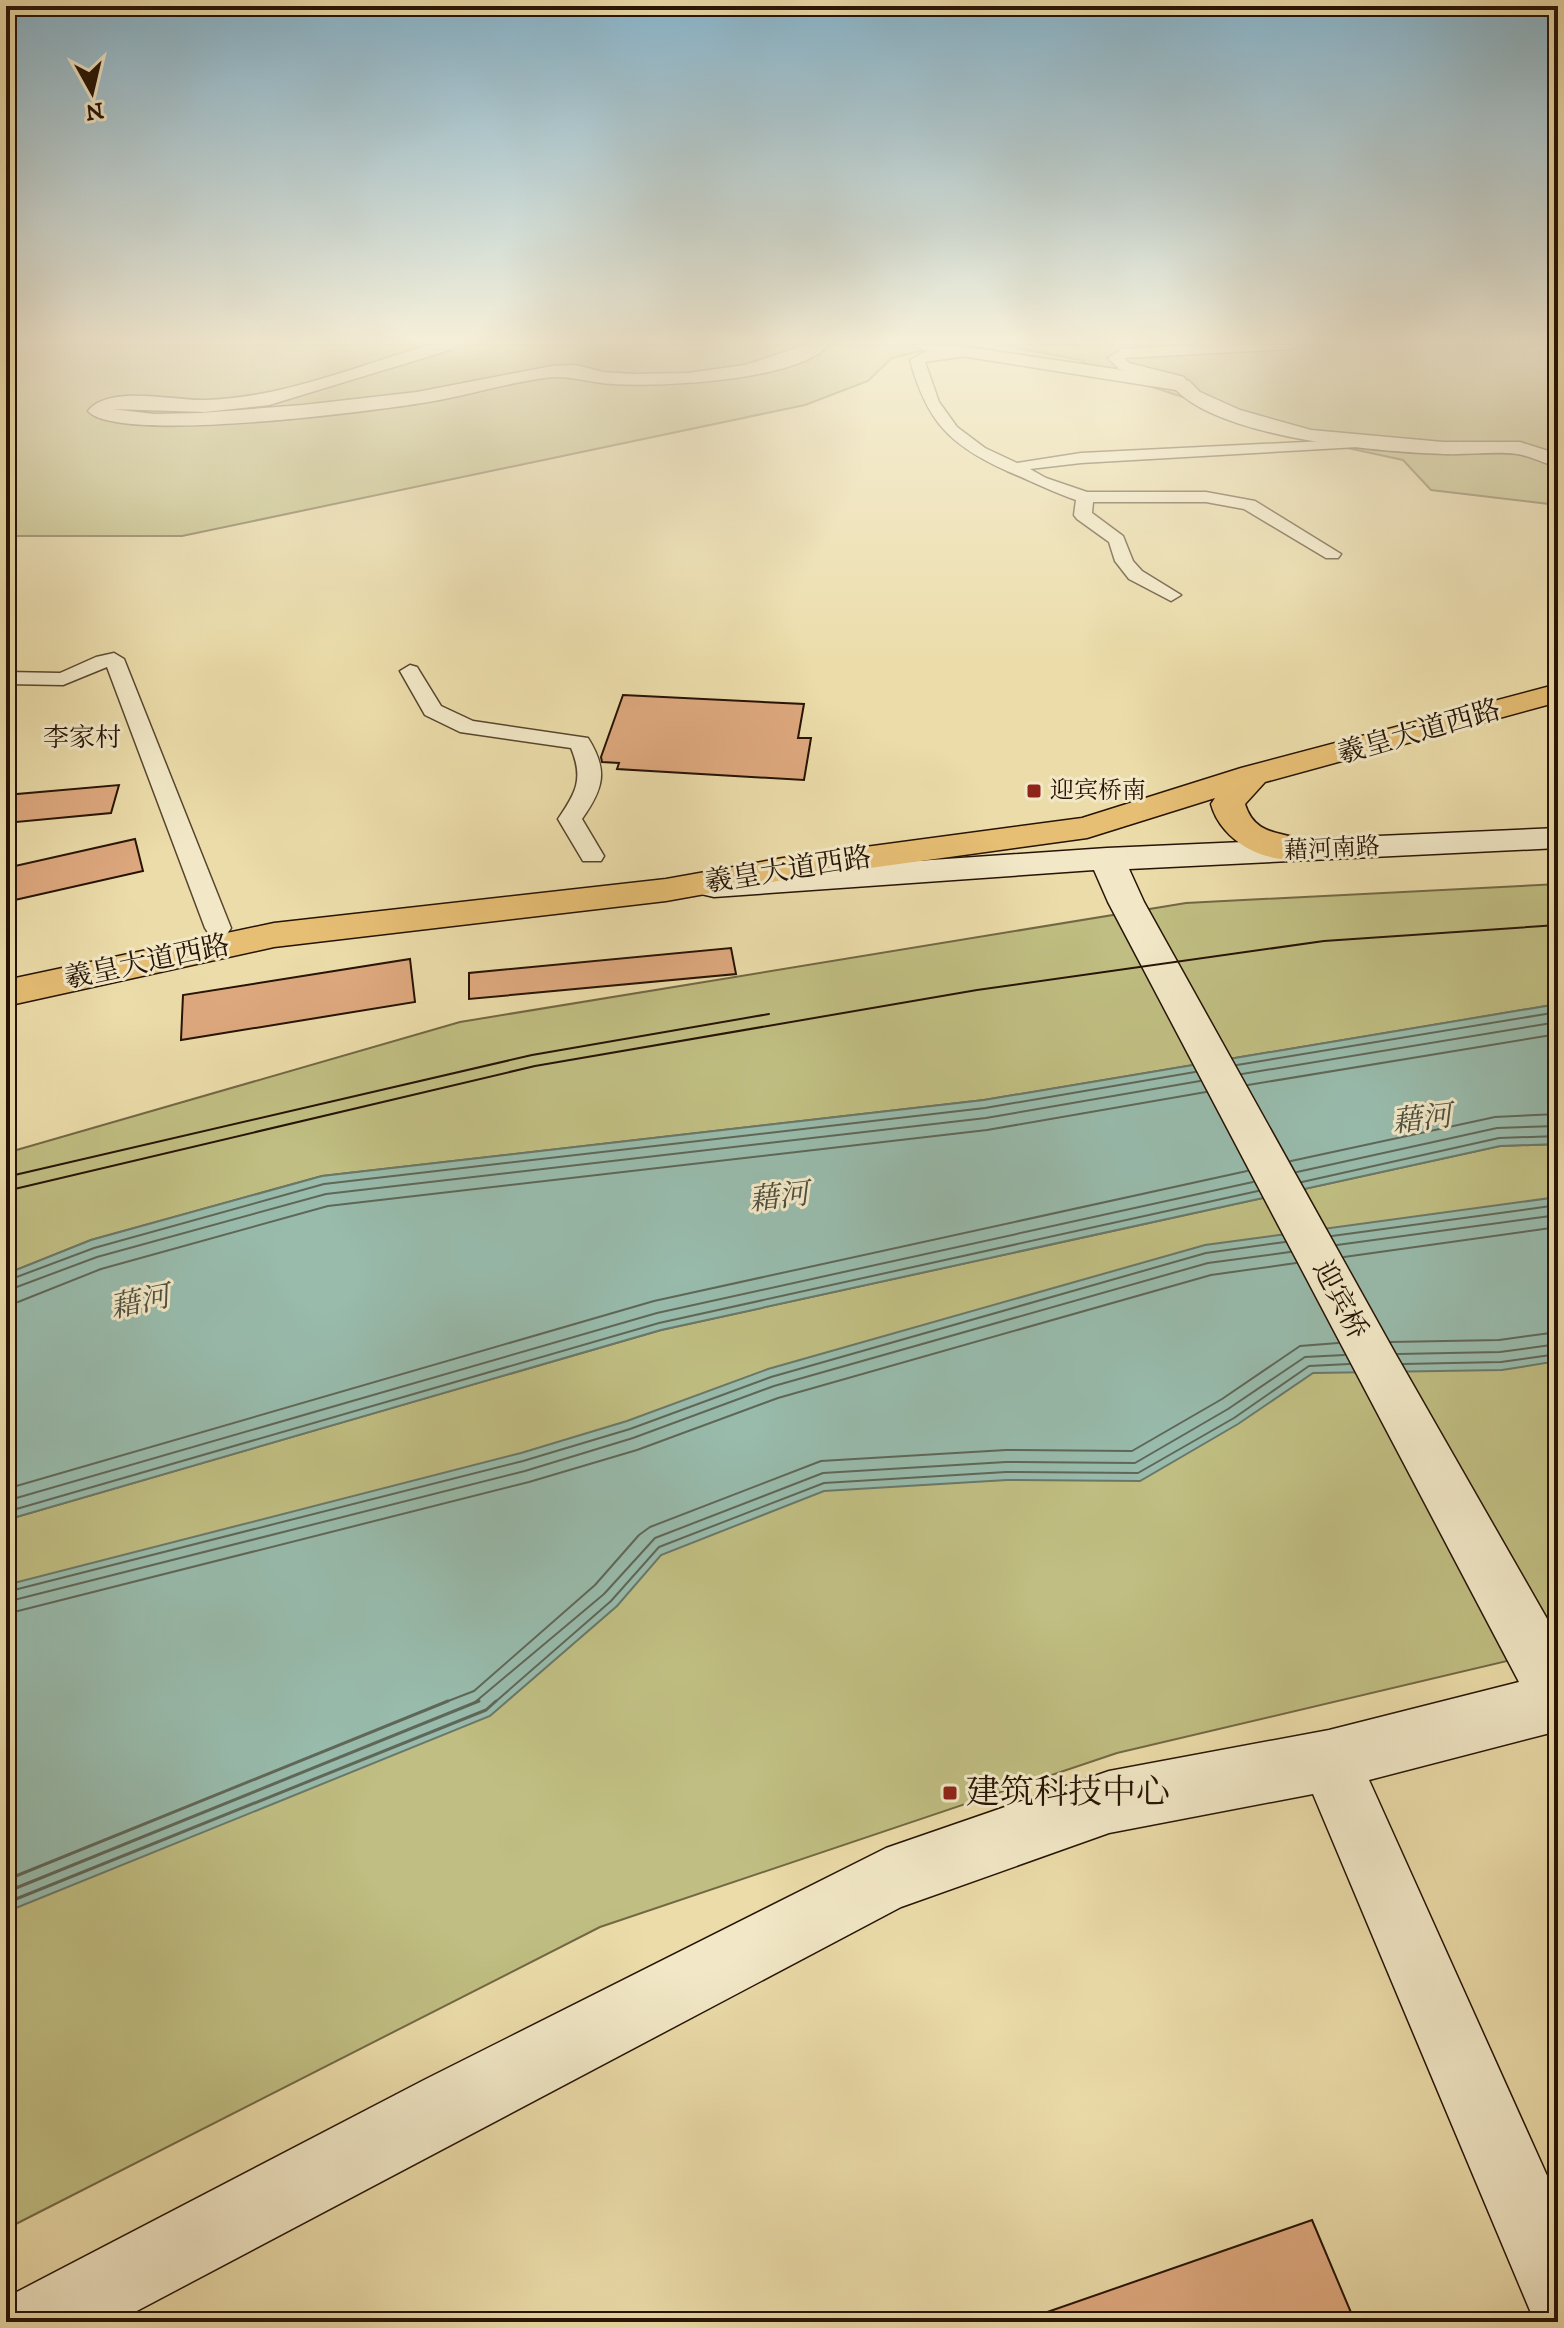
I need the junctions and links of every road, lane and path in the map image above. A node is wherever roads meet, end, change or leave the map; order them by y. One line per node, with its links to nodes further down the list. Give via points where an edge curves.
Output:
1 (981, 454): 5 (street)
2 (1156, 454): 5 (street, via 1081,458)
3 (1536, 454): 4 (street)
4 (1558, 461)
5 (1019, 470): 6 (street)
6 (1085, 497): 7 (street, via 1206,497 1249,505); 8 (street, via 1083,515 1117,540 1122,563)
7 (1332, 554)
8 (1171, 595)
9 (410, 671): 17 (street, via 433,710 468,727 580,743 593,771 590,792 570,819)
10 (1558, 676): 14 (main road, 羲皇大道西路)
11 (6, 678): 20 (street, via 63,679 114,659)
12 (1558, 693): 13 (main road, 羲皇大道西路)
13 (1253, 775): 14 (main road, 羲皇大道西路); 16 (main road, via 1228,804 1230,816 1253,838)
14 (1088, 815): 18 (main road); 19 (main road, 羲皇大道西路); 20 (main road, 羲皇大道西路)
15 (1558, 838): 16 (main road, 藉河南路)
16 (1294, 850): 18 (main road, 藉河南路)
17 (592, 856)
18 (1107, 859): 19 (main road, 藉河南路); 23 (main road, 迎宾桥, via 1377,1368)
19 (666, 890): 22 (main road, 羲皇大道西路, via 274,935)
20 (218, 928): 21 (main road, 羲皇大道西路)
21 (6, 971)
22 (6, 993)
23 (1558, 1695)
24 (1558, 1702): 25 (main road)
25 (1329, 1760): 26 (main road); 27 (main road, via 1109,1802 886,1880)
26 (1558, 2286)
27 (38, 2322)

